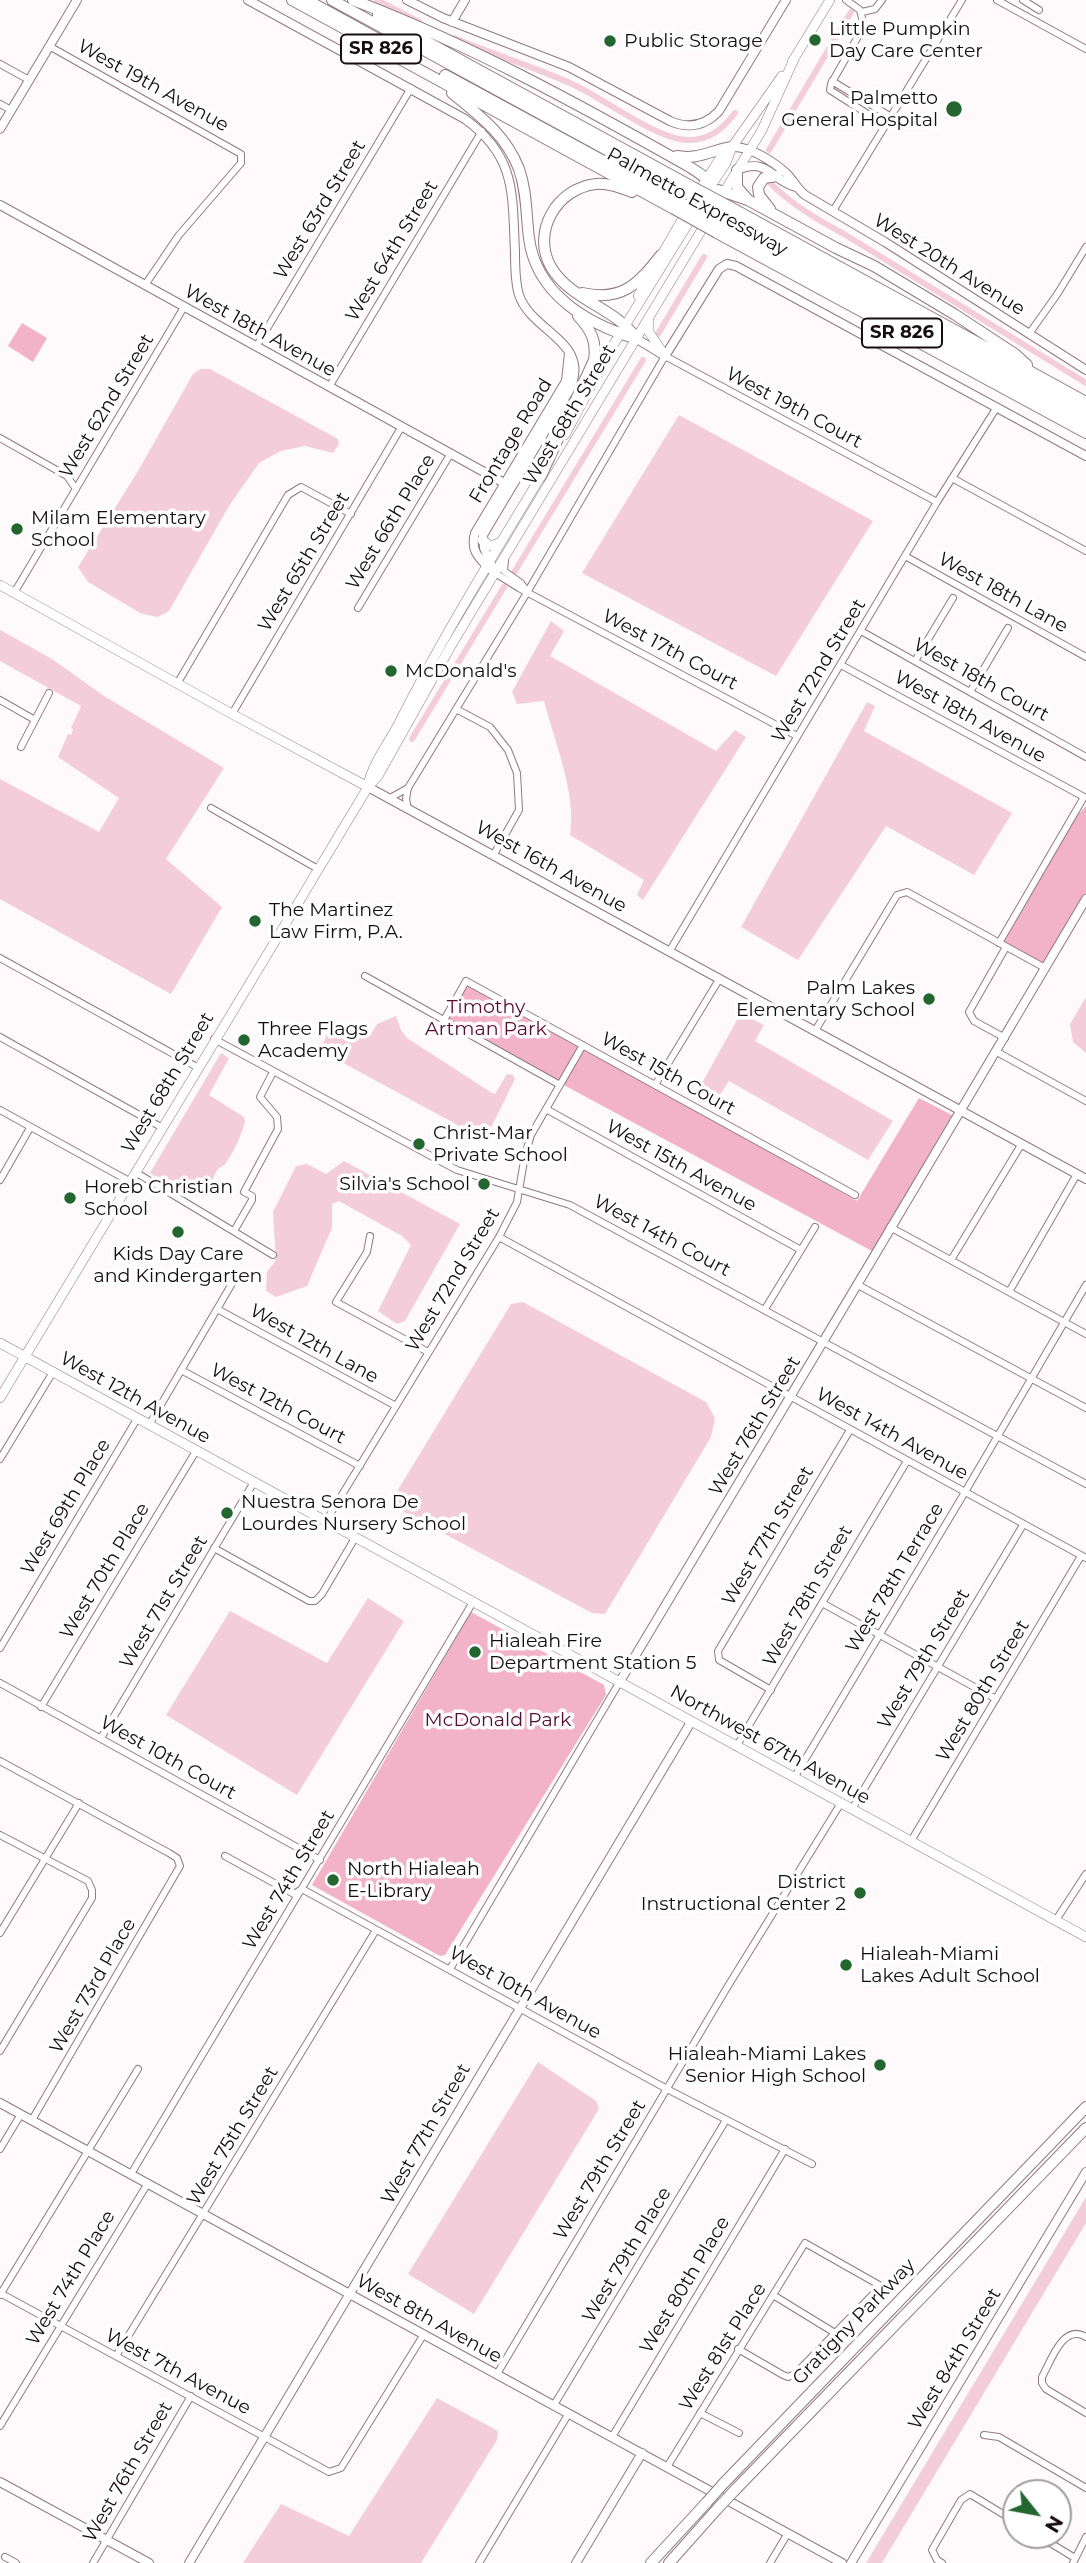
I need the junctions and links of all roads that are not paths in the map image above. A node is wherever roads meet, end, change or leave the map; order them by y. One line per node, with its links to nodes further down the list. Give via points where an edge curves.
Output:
1 (77, 0): 19 (street)
2 (247, 0): 26 (street)
3 (292, 0): 23 (highway, Palmetto Expressway / SR 826)
4 (307, 0): 39 (highway)
5 (332, 0): 39 (highway)
6 (352, 0): 34 (highway, via 507,68); 39 (highway, Palmetto Expressway / SR 826)
7 (407, 0): 18 (street)
8 (465, 0): 18 (street)
9 (786, 0): 18 (street, via 719,111 695,125 674,123 562,64)
10 (830, 0): 21 (main road, West 68th Street)
11 (846, 0): 17 (street)
12 (883, 0): 17 (street, via 875,9)
13 (962, 0): 29 (street)
14 (997, 0): 20 (street)
15 (1023, 0): 16 (street)
16 (1039, 10)
17 (862, 12): 25 (street, via 862,29)
18 (452, 22)
19 (50, 46): 24 (street); 48 (street, West 19th Avenue, via 242,154 241,163 179,235)
20 (1086, 49)
21 (795, 57): 32 (main road, West 68th Street); 33 (main road, West 68th Street)
22 (0, 64): 24 (street)
23 (431, 76): 39 (highway, Palmetto Expressway / SR 826); 50 (highway, via 486,121 509,148 524,187 534,263 545,284)
24 (29, 80): 28 (street)
25 (832, 81): 29 (street, via 888,115); 29 (street, via 831,92 882,123)
26 (411, 88): 31 (street); 56 (street, West 63rd Street)
27 (0, 104): 28 (street)
28 (11, 110): 30 (street)
29 (889, 122): 42 (street)
30 (0, 129)
31 (482, 131): 57 (street, via 499,153 511,187 519,295); 61 (street, West 64th Street)
32 (732, 147): 33 (street, West 20th Avenue); 34 (highway, via 700,157); 38 (main road, West 68th Street, via 721,157)
33 (749, 151): 35 (main road, West 68th Street); 37 (street, West 20th Avenue, via 786,173)
34 (668, 154): 38 (highway)
35 (737, 170): 36 (street, West 20th Avenue, via 756,165); 38 (main road, West 68th Street); 40 (highway, via 737,187)
36 (777, 176): 37 (street, West 20th Avenue); 43 (highway, via 764,178 758,189)
37 (796, 187): 42 (street, West 20th Avenue)
38 (713, 188): 40 (highway); 44 (highway); 47 (main road, West 68th Street); 53 (main road, West 68th Street)
39 (681, 197): 45 (highway, Palmetto Expressway / SR 826, bridge); 45 (highway, Palmetto Expressway / SR 826, bridge); 49 (highway, via 587,185 565,197 548,218 544,243 559,279)
40 (748, 200): 43 (highway)
41 (0, 205): 48 (street, West 18th Avenue)
42 (833, 211): 54 (street, West 20th Avenue)
43 (774, 214): 60 (highway, via 921,293 1015,354)
44 (710, 215): 52 (main road, West 68th Street)
45 (725, 221): 60 (highway, Palmetto Expressway / SR 826); 64 (highway); 65 (highway); 67 (highway, Palmetto Expressway / SR 826)
46 (1086, 247): 54 (street)
47 (661, 255): 49 (highway, via 639,281 618,293); 53 (main road, West 68th Street)
48 (145, 285): 51 (street, West 18th Avenue)
49 (576, 292): 53 (highway)
50 (570, 306): 53 (highway); 71 (highway, via 592,334 594,360)
51 (184, 307): 56 (street, West 18th Avenue); 74 (street, West 62nd Street)
52 (649, 317): 55 (main road, West 68th Street); 58 (main road, via 649,332)
53 (623, 329): 55 (highway); 71 (main road, West 68th Street)
54 (1029, 334): 59 (street, West 20th Avenue)
55 (636, 339): 58 (street, West 19th Court); 81 (main road, West 68th Street)
56 (256, 347): 61 (street, West 18th Avenue)
57 (569, 353): 73 (street, Frontage Road, via 566,381); 75 (street, Frontage Road, via 575,363 573,383)
58 (665, 356): 63 (street, via 719,269 727,264); 76 (street, West 19th Court); 86 (street)
59 (1086, 370)
60 (1042, 378): 62 (highway, Palmetto Expressway / SR 826)
61 (329, 387): 66 (street, West 18th Avenue)
62 (1086, 402)
63 (997, 407): 70 (street); 72 (street, West 72nd Street)
64 (1086, 412)
65 (1086, 424)
66 (402, 426): 69 (street, West 18th Avenue); 77 (street, West 65th Street)
67 (1086, 433)
68 (0, 438): 74 (street, via 67,476)
69 (451, 453): 73 (street, West 18th Avenue); 89 (street, West 66th Place)
70 (1086, 456)
71 (541, 476): 79 (main road, West 68th Street)
72 (952, 478): 76 (street, West 72nd Street); 80 (street)
73 (505, 483): 75 (street); 83 (street, Frontage Road, via 472,545)
74 (76, 489): 87 (street, West 62nd Street)
75 (506, 498): 78 (street, Frontage Road)
76 (937, 502): 82 (street, West 72nd Street)
77 (351, 514): 95 (street, via 301,487 288,495); 100 (street, West 65th Street)
78 (482, 540): 79 (main road, via 491,546); 83 (street)
79 (501, 542): 83 (main road, West 68th Street)
80 (1086, 551)
81 (507, 552): 84 (main road, West 68th Street); 86 (street, West 17th Court, via 504,572)
82 (905, 556): 91 (street, West 72nd Street); 92 (street, West 18th Lane)
83 (488, 563): 84 (street); 105 (main road, West 68th Street, via 422,676)
84 (495, 573): 86 (street, West 17th Court); 105 (main road, West 68th Street)
85 (0, 585): 87 (main road, West 16th Avenue)
86 (528, 591): 99 (street); 102 (street, West 17th Court)
87 (14, 593): 95 (main road, West 16th Avenue)
88 (953, 598): 93 (street)
89 (358, 608)
90 (1008, 628): 96 (street)
91 (861, 631): 93 (street, West 18th Court); 94 (street, West 72nd Street)
92 (1086, 657)
93 (915, 661): 96 (street, West 18th Court)
94 (841, 664): 102 (street, West 72nd Street); 113 (street, West 18th Avenue, via 1084,797)
95 (177, 684): 100 (main road, West 16th Avenue)
96 (970, 692): 104 (street, West 18th Court)
97 (49, 693): 101 (street)
98 (0, 700): 101 (street)
99 (456, 709): 106 (street); 110 (street, via 490,727 508,750 517,773 519,810)
100 (232, 714): 105 (main road, West 16th Avenue)
101 (35, 720): 103 (street)
102 (797, 736): 115 (street, West 72nd Street)
103 (21, 747)
104 (1086, 757)
105 (368, 787): 107 (street, West 16th Avenue); 111 (main road, West 68th Street)
106 (408, 788): 107 (street); 109 (street)
107 (390, 798): 109 (street, West 16th Avenue)
108 (211, 808): 111 (street)
109 (408, 808): 110 (street, West 16th Avenue)
110 (494, 856): 115 (street, West 16th Avenue)
111 (318, 869): 124 (main road, West 68th Street)
112 (1086, 899): 117 (street, West 76th Street)
113 (999, 943): 114 (street); 121 (street, via 902,892)
114 (1006, 947): 117 (street); 123 (street, via 969,1012 974,1021)
115 (669, 952): 119 (street, West 16th Avenue)
116 (0, 958): 127 (street)
117 (1045, 968): 123 (street, West 76th Street)
118 (365, 976): 120 (street)
119 (720, 978): 121 (street, West 16th Avenue); 130 (street)
120 (444, 1020): 125 (street, West 15th Court, via 466,982); 129 (street)
121 (815, 1031): 134 (street, West 16th Avenue)
122 (0, 1037): 135 (street)
123 (1004, 1038): 126 (street, West 76th Street)
124 (214, 1039): 127 (main road, West 68th Street); 128 (street, West 14th Court)
125 (583, 1045): 129 (street, West 72nd Street); 130 (street, West 15th Court)
126 (997, 1052): 131 (street); 134 (street, West 76th Street)
127 (197, 1067): 135 (main road, West 68th Street)
128 (273, 1072): 143 (street, West 14th Court, via 457,1170); 147 (street, via 260,1097 277,1117 278,1129 244,1192 252,1200)
129 (559, 1085): 132 (street, West 72nd Street)
130 (655, 1085): 144 (street, West 15th Court)
131 (1086, 1101)
132 (546, 1109): 143 (street, West 72nd Street, via 531,1135); 150 (street, West 15th Avenue)
133 (0, 1110): 136 (street)
134 (962, 1111): 137 (street, West 16th Avenue); 146 (street, West 76th Street)
135 (161, 1127): 138 (main road, West 68th Street)
136 (30, 1128): 141 (street); 142 (street)
137 (1021, 1144): 139 (street, West 16th Avenue); 152 (street)
138 (135, 1172): 142 (main road, West 68th Street); 147 (street)
139 (1077, 1174): 140 (street, West 16th Avenue); 156 (street)
140 (1086, 1179)
141 (0, 1180)
142 (129, 1181): 164 (main road, West 68th Street)
143 (518, 1189): 149 (street, West 72nd Street, via 517,1202); 158 (street, West 14th Court, via 570,1205)
144 (855, 1195)
145 (815, 1227): 150 (street)
146 (890, 1227): 152 (street); 155 (street, West 76th Street)
147 (234, 1231): 151 (street)
148 (370, 1236): 163 (street, via 367,1252 336,1302)
149 (499, 1237): 163 (street, West 72nd Street); 168 (street, West 14th Avenue)
150 (801, 1250): 158 (street)
151 (273, 1255)
152 (951, 1260): 156 (street)
153 (237, 1275): 157 (street)
154 (1086, 1284): 159 (street, West 78th Terrace)
155 (858, 1285): 161 (street, West 76th Street); 167 (street)
156 (1009, 1292): 159 (street)
157 (217, 1309): 165 (street); 170 (street, West 12th Lane)
158 (765, 1309): 161 (street, West 14th Court)
159 (1064, 1322): 160 (street); 167 (street, West 78th Terrace)
160 (1086, 1334)
161 (823, 1342): 168 (street, West 76th Street); 175 (street, West 14th Court)
162 (0, 1343): 164 (main road, West 12th Avenue)
163 (428, 1352): 170 (street, West 72nd Street)
164 (25, 1357): 166 (main road, West 12th Avenue); 169 (main road, West 68th Street)
165 (181, 1370): 173 (street); 179 (street, West 12th Court)
166 (53, 1372): 172 (main road, West 12th Avenue); 177 (street)
167 (1030, 1377): 171 (street); 175 (street, West 78th Terrace)
168 (792, 1397): 174 (street, West 14th Avenue); 194 (street, West 76th Street)
169 (0, 1398)
170 (396, 1406): 179 (street, West 72nd Street)
171 (1086, 1408)
172 (137, 1419): 173 (main road, West 12th Avenue); 191 (street, West 69th Place)
173 (149, 1425): 176 (main road, West 12th Avenue)
174 (850, 1430): 178 (street, West 14th Avenue); 195 (street, West 77th Street, via 718,1651 719,1660)
175 (997, 1436): 181 (street, West 14th Court); 182 (street, West 78th Terrace)
176 (196, 1451): 180 (main road, West 12th Avenue); 197 (street, West 70th Place)
177 (0, 1459)
178 (907, 1461): 182 (street, West 14th Avenue); 189 (street, West 78th Street)
179 (360, 1466): 183 (street, West 72nd Street)
180 (254, 1482): 183 (main road, Northwest 67th Avenue); 186 (street, West 71st Street)
181 (1086, 1484)
182 (965, 1492): 184 (street, West 14th Avenue); 190 (street, West 78th Terrace)
183 (326, 1521): 185 (main road, Northwest 67th Avenue)
184 (1023, 1525): 187 (street, West 14th Avenue); 192 (street, West 79th Street)
185 (355, 1538): 186 (street, via 315,1601); 188 (main road, Northwest 67th Avenue)
186 (214, 1548): 199 (street, West 71st Street)
187 (1084, 1557): 196 (street, West 80th Street)
188 (473, 1602): 194 (main road, Northwest 67th Avenue); 210 (street, West 74th Street)
189 (822, 1603): 190 (street); 195 (street, West 78th Street)
190 (880, 1635): 192 (street); 202 (street, West 78th Terrace)
191 (0, 1648)
192 (938, 1667): 196 (street); 205 (street, West 79th Street)
193 (0, 1683): 197 (street, West 10th Court)
194 (619, 1683): 198 (main road, Northwest 67th Avenue); 217 (street, West 76th Street)
195 (771, 1690): 200 (street, West 78th Street)
196 (996, 1699): 207 (street, West 80th Street)
197 (41, 1707): 199 (street, West 10th Court)
198 (691, 1722): 200 (main road, Northwest 67th Avenue); 218 (street, West 77th Street)
199 (101, 1738): 210 (street, West 10th Court)
200 (736, 1747): 202 (main road, Northwest 67th Avenue)
201 (0, 1761): 203 (street)
202 (794, 1778): 204 (main road, Northwest 67th Avenue)
203 (79, 1803): 209 (street); 225 (street, West 73rd Place, via 169,1853 180,1866)
204 (841, 1803): 205 (main road, Northwest 67th Avenue); 221 (street, West 79th Street)
205 (852, 1810): 207 (main road, Northwest 67th Avenue)
206 (0, 1835): 209 (street)
207 (911, 1842): 213 (main road, Northwest 67th Avenue)
208 (225, 1856): 212 (street, West 10th Avenue, via 294,1894)
209 (45, 1858): 215 (street); 219 (street, via 88,1881 92,1898)
210 (320, 1860): 212 (street, West 74th Street)
211 (1086, 1874): 213 (street)
212 (302, 1889): 214 (street, West 10th Avenue); 233 (street, West 74th Street)
213 (1056, 1920): 216 (main road, Northwest 67th Avenue)
214 (376, 1930): 217 (street, West 10th Avenue); 235 (street, West 75th Street)
215 (0, 1933)
216 (1086, 1937)
217 (450, 1969): 218 (street, West 10th Avenue)
218 (519, 2007): 221 (street, West 10th Avenue); 237 (street, West 77th Street)
219 (0, 2051)
220 (138, 2069): 230 (street)
221 (667, 2089): 226 (street, West 10th Avenue); 245 (street, West 79th Street)
222 (0, 2103): 224 (street, West 8th Avenue)
223 (1086, 2107): 274 (highway, Gratigny Parkway, bridge)
224 (21, 2114): 225 (street, West 8th Avenue); 228 (street)
225 (32, 2120): 230 (street, West 8th Avenue)
226 (726, 2120): 229 (street, West 10th Avenue); 247 (street, West 79th Place)
227 (1086, 2128): 275 (highway, Gratigny Parkway, bridge)
228 (0, 2149)
229 (785, 2149): 231 (street, West 10th Avenue); 255 (street, West 80th Place)
230 (88, 2151): 233 (street, West 8th Avenue); 236 (street)
231 (812, 2164)
232 (1086, 2172): 278 (street, West 84th Street)
233 (131, 2174): 234 (street, West 8th Avenue)
234 (148, 2183): 235 (street, West 8th Avenue); 239 (street, West 74th Place)
235 (204, 2213): 237 (street, West 8th Avenue); 244 (street, West 75th Street)
236 (0, 2294): 239 (street, West 7th Avenue)
237 (351, 2294): 241 (street, West 8th Avenue); 254 (street, West 77th Street)
238 (773, 2295): 240 (street); 240 (street, West 81st Place, via 805,2243 881,2286); 243 (street, West 81st Place)
239 (60, 2325): 244 (street, West 7th Avenue); 251 (street, West 74th Place)
240 (835, 2333): 243 (street, via 788,2377)
241 (424, 2334): 245 (street, West 8th Avenue); 254 (street, West 7th Avenue, via 341,2468 329,2472)
242 (1083, 2335): 250 (street, via 1071,2333 1064,2338 1042,2383)
243 (738, 2349): 249 (street, West 81st Place)
244 (116, 2357): 246 (street, West 7th Avenue)
245 (497, 2374): 247 (street, West 8th Avenue)
246 (191, 2396): 254 (street, West 7th Avenue); 263 (street, West 76th Street)
247 (554, 2405): 248 (street, West 8th Avenue)
248 (569, 2413): 255 (street, West 8th Avenue); 272 (street)
249 (700, 2413): 252 (street); 257 (street, West 81st Place)
250 (1086, 2413)
251 (0, 2426)
252 (739, 2433)
253 (984, 2435): 259 (street, via 999,2437)
254 (265, 2437): 271 (street, West 77th Street)
255 (612, 2437): 256 (street, West 8th Avenue)
256 (642, 2453): 257 (street, West 8th Avenue); 273 (street)
257 (667, 2467): 261 (street, West 8th Avenue)
258 (0, 2482): 263 (street)
259 (1086, 2488)
260 (1002, 2513): 267 (street, via 970,2494 961,2500 932,2550)
261 (788, 2533): 276 (street); 277 (street, West 8th Avenue)
262 (1086, 2537): 266 (street)
263 (106, 2540): 269 (street, West 76th Street); 270 (street)
264 (1057, 2549): 266 (street)
265 (5, 2557): 268 (street)
266 (1074, 2561)
267 (939, 2562)
268 (16, 2563)
269 (93, 2563)
270 (149, 2563)
271 (189, 2563)
272 (479, 2563)
273 (576, 2563)
274 (651, 2563)
275 (669, 2563)
276 (770, 2563)
277 (842, 2563)
278 (851, 2563)

